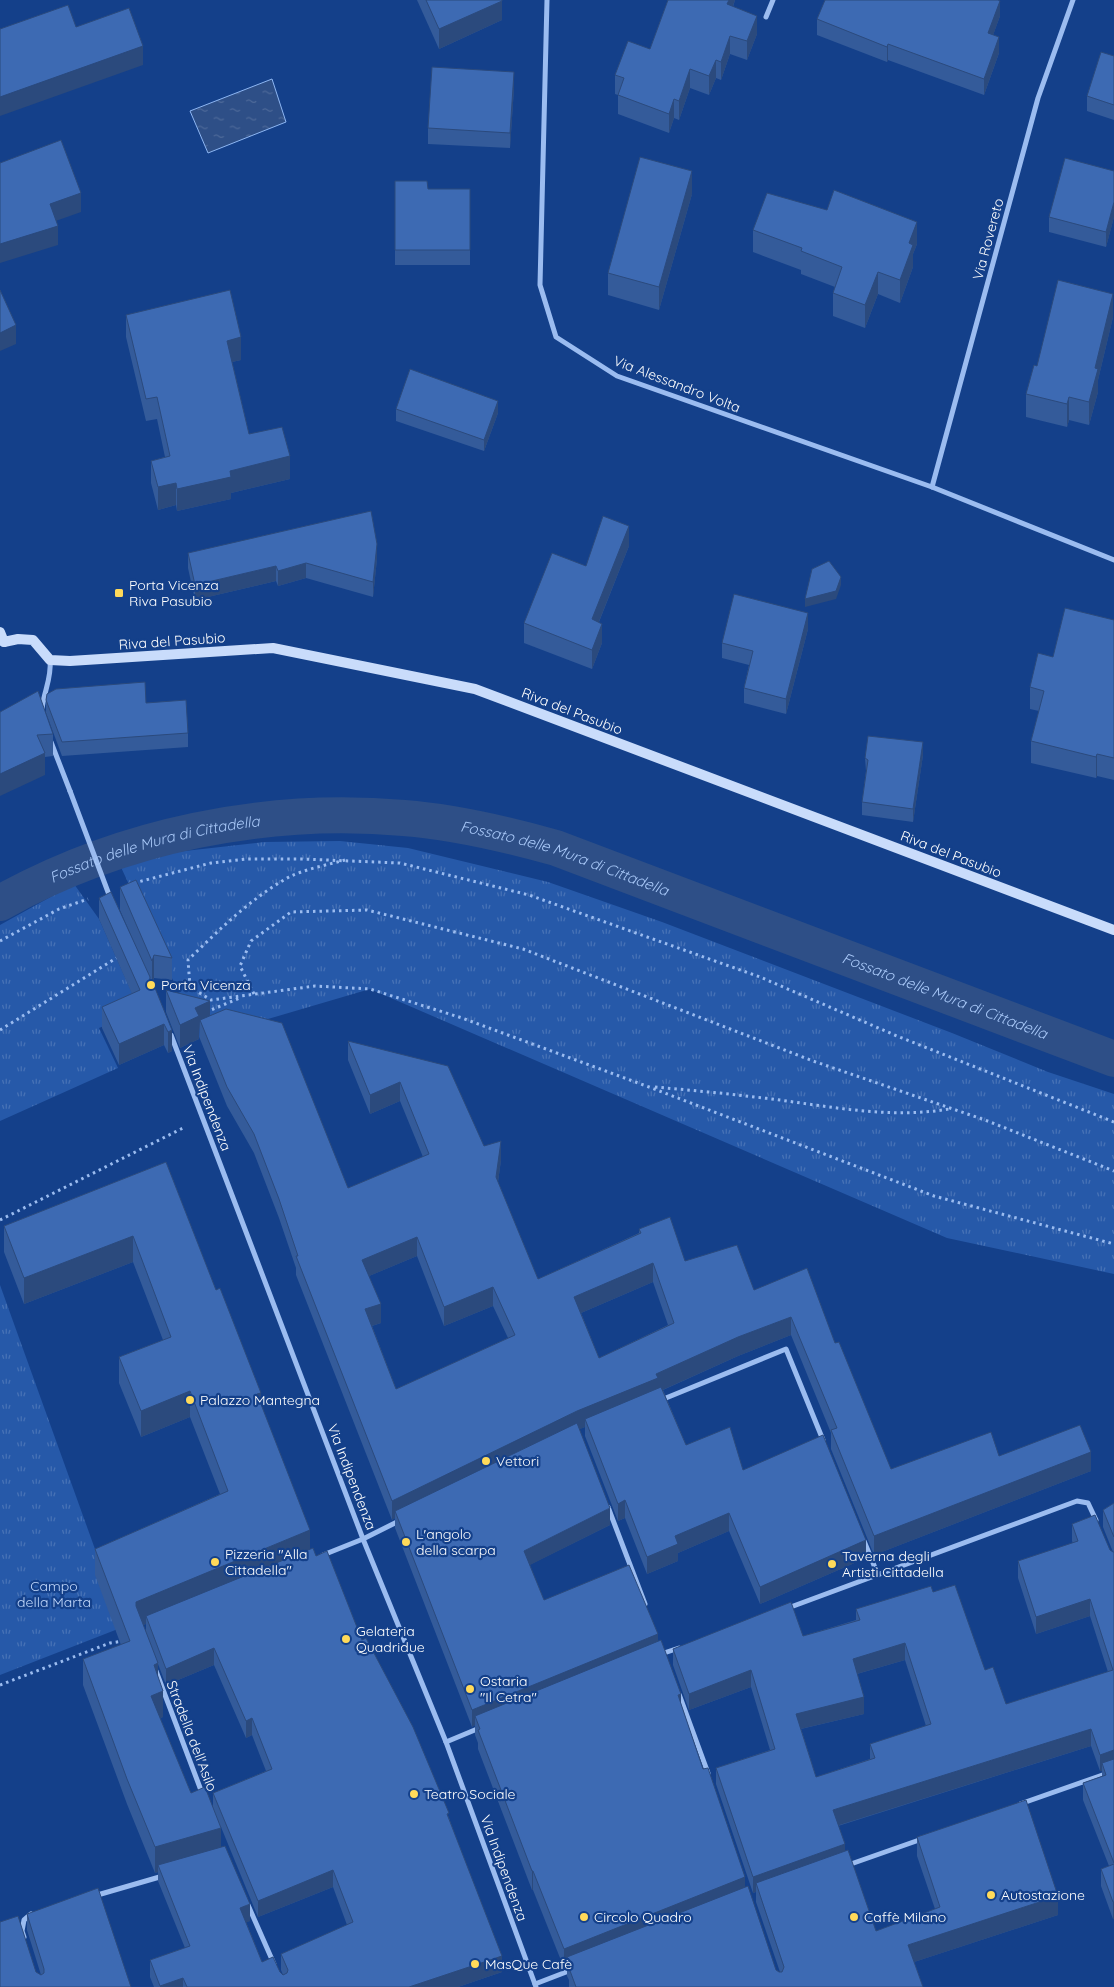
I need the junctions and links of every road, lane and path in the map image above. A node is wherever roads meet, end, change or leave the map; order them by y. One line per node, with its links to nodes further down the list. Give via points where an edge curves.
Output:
1 (547, 0): 5 (street, Via Alessandro Volta, via 540,284 556,337 617,376)
2 (773, 0): 4 (street)
3 (1073, 0): 5 (street, Via Rovereto, via 1038,98)
4 (766, 17)
5 (932, 487): 6 (street, Via Alessandro Volta)
6 (1114, 560)
7 (0, 632): 8 (street)
8 (2, 644): 9 (street, via 18,639 33,640)
9 (50, 660): 10 (street, via 51,672); 16 (street, Riva del Pasubio, via 273,648 475,689)
10 (42, 714)
11 (49, 738): 15 (street, bridge)
12 (344, 860): 13 (path, via 247,859 211,863); 20 (path, via 290,877 222,926 188,960 190,987 211,1000); 26 (path, via 400,863 537,898 760,977 897,1036)
13 (130, 885)
14 (95, 897): 17 (path, via 59,909)
15 (112, 902)
16 (1114, 930)
17 (0, 941)
18 (123, 954): 22 (path)
19 (254, 994): 20 (path); 23 (path, via 315,986 370,988); 24 (path, via 240,966 251,941 291,912 367,910 523,949 812,1061)
20 (247, 995): 21 (path)
21 (168, 1028): 25 (street, Via Indipendenza)
22 (1, 1029)
23 (650, 1087): 24 (path, via 884,1114); 29 (path, via 934,1196)
24 (951, 1109): 27 (path)
25 (203, 1118): 28 (path); 35 (street, Via Indipendenza)
26 (1114, 1122)
27 (1114, 1171)
28 (0, 1220)
29 (1114, 1244)
30 (651, 1404): 31 (street, via 786,1348)
31 (827, 1448)
32 (604, 1498): 39 (street)
33 (406, 1518): 35 (street)
34 (1099, 1529): 38 (street, via 1088,1503 1077,1501)
35 (363, 1539): 37 (street); 51 (street, Via Indipendenza)
36 (863, 1539): 38 (street)
37 (319, 1557)
38 (878, 1575): 40 (street)
39 (647, 1607)
40 (785, 1609)
41 (127, 1641): 48 (path, via 110,1643)
42 (661, 1644): 44 (street)
43 (683, 1646): 44 (street)
44 (664, 1653): 45 (street); 46 (street)
45 (655, 1657)
46 (668, 1662)
47 (154, 1666): 54 (street, Stradella dell'Asilo)
48 (0, 1685)
49 (677, 1689): 53 (street)
50 (492, 1723): 51 (street)
51 (446, 1742): 65 (street, Via Indipendenza)
52 (1114, 1772): 55 (street)
53 (709, 1778)
54 (206, 1803)
55 (1011, 1807)
56 (931, 1836): 57 (street)
57 (838, 1868)
58 (170, 1874): 59 (street)
59 (86, 1898)
60 (246, 1901): 64 (street)
61 (40, 1912): 62 (street, via 30,1914 24,1920 22,1931)
62 (25, 1941)
63 (580, 1967): 65 (street)
64 (277, 1970)
65 (535, 1986)

